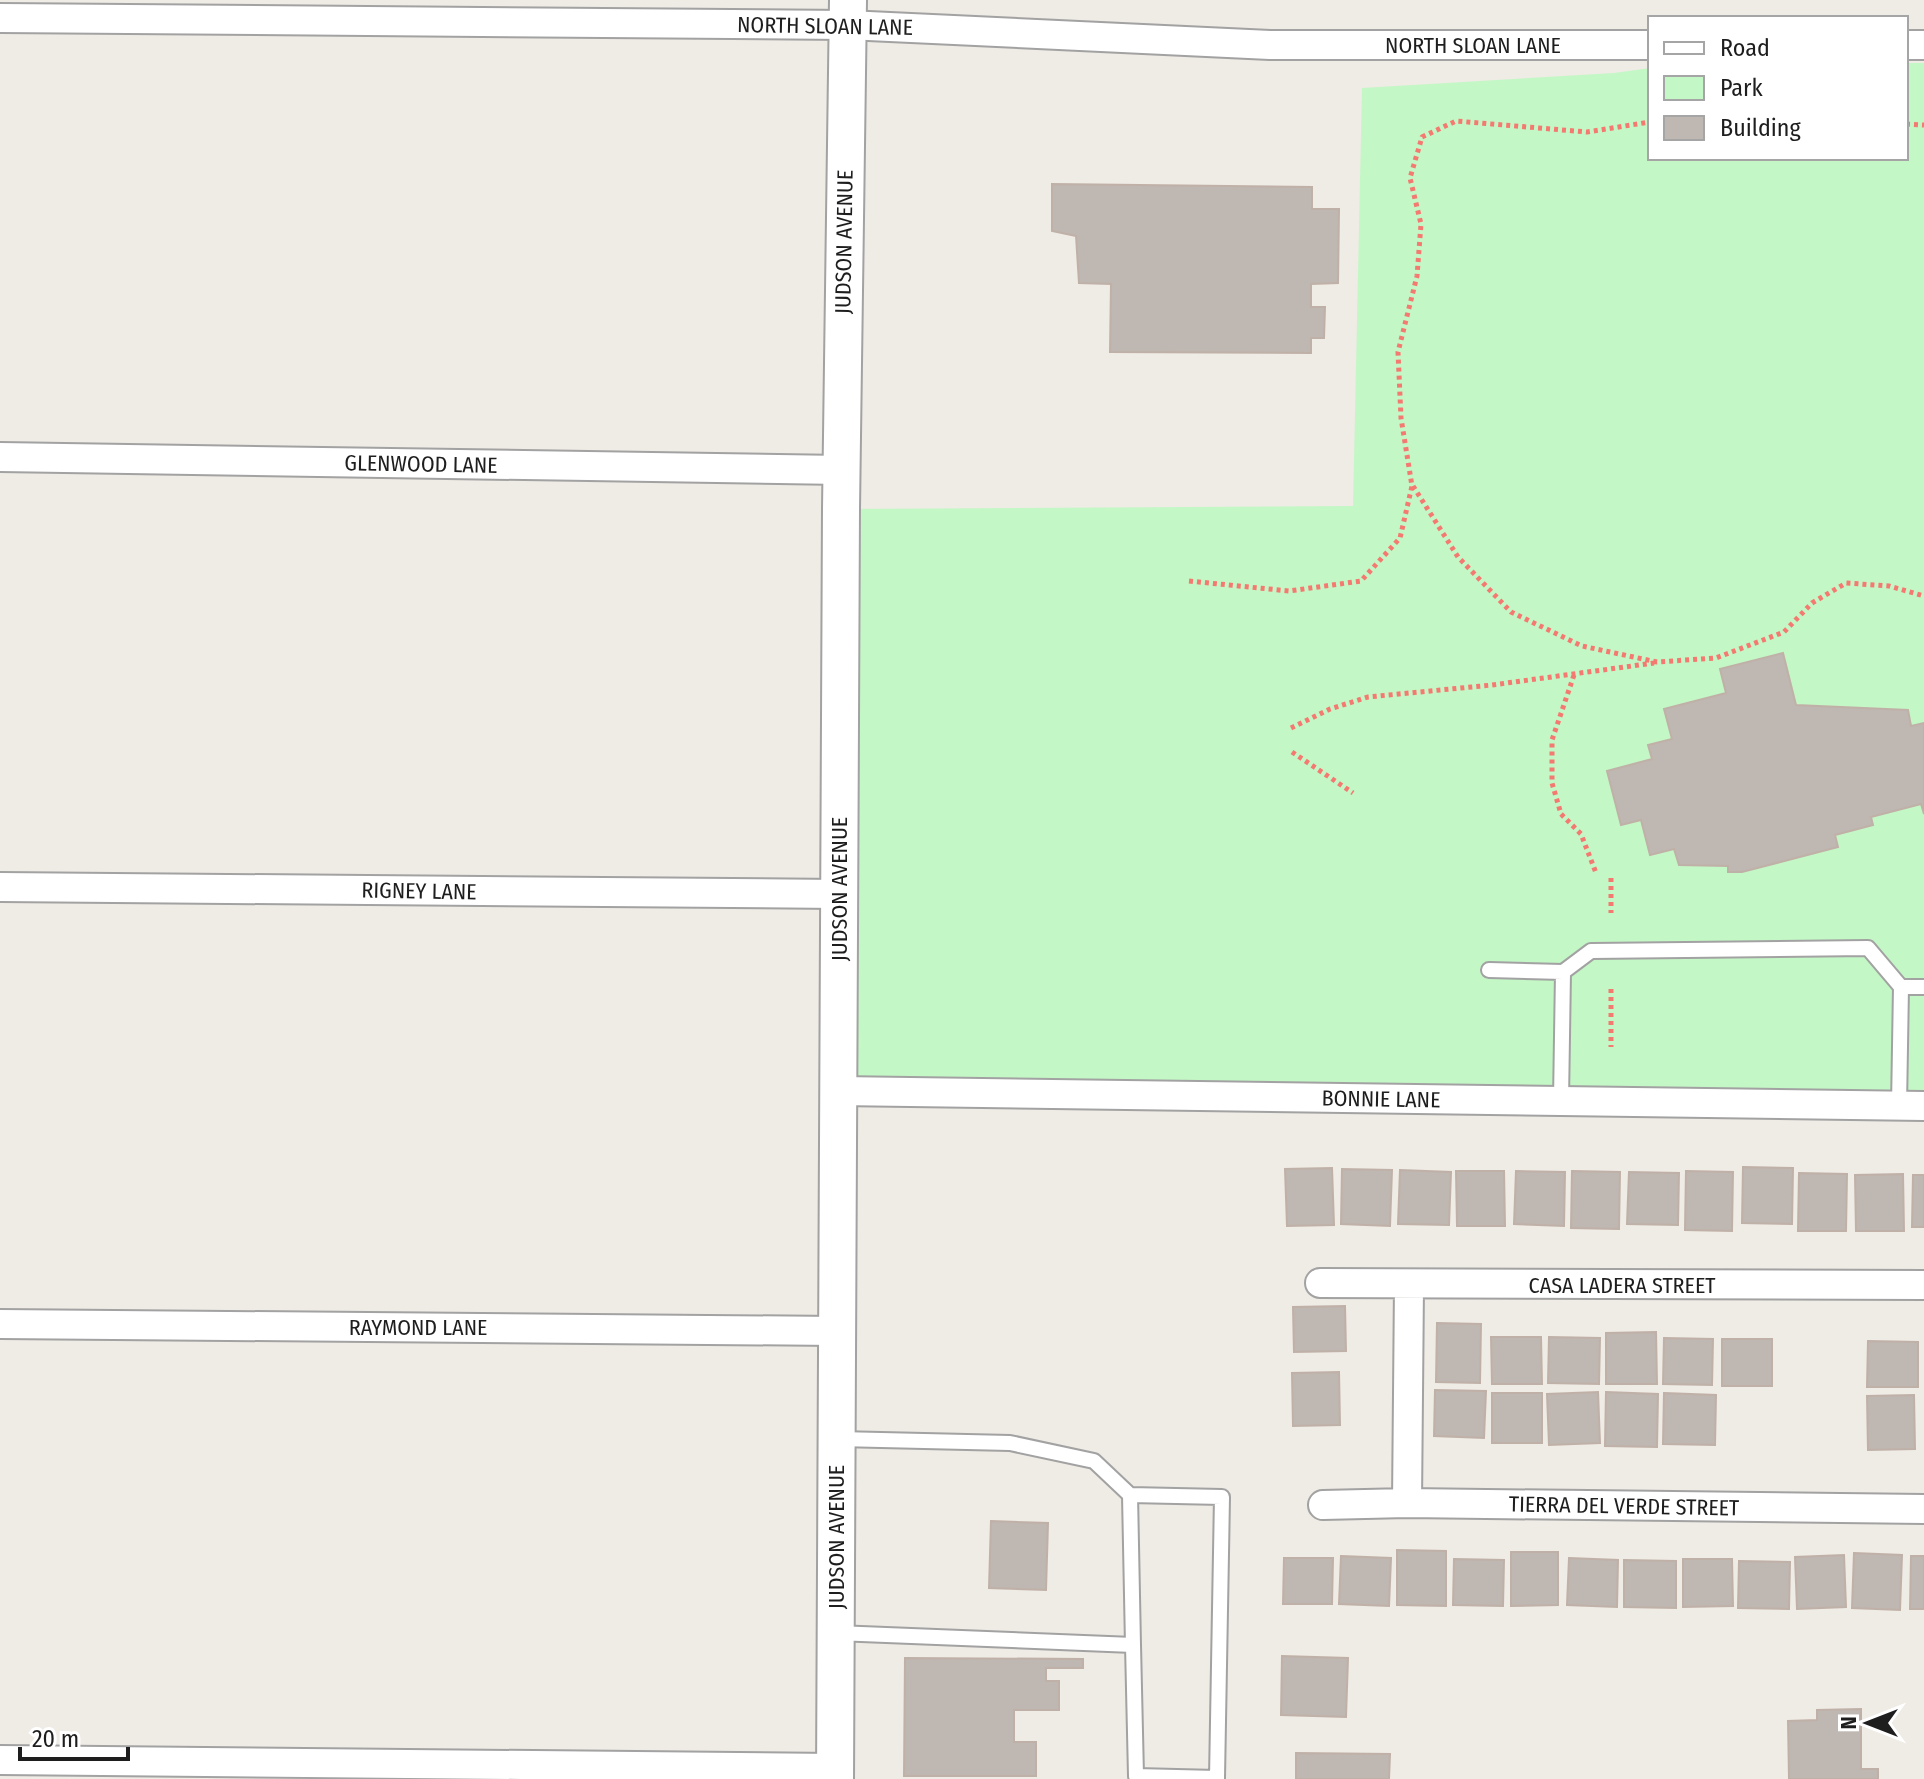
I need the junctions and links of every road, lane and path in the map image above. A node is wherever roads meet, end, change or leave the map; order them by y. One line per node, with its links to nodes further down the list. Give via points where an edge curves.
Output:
1 (847, 12): 2 (street, NORTH SLOAN LANE); 3 (street, NORTH SLOAN LANE, via 1270,45); 6 (street, JUDSON AVENUE)
2 (0, 18)
3 (1648, 45)
4 (1648, 122): 7 (path, via 1587,132 1456,121 1422,137 1410,178 1421,224 1417,276 1398,352)
5 (0, 457): 6 (street, GLENWOOD LANE)
6 (842, 470): 18 (street, JUDSON AVENUE)
7 (1412, 486): 8 (path, via 1400,538 1361,581 1289,591); 10 (path, via 1458,557 1511,612 1582,646)
8 (1189, 581)
9 (1924, 596): 10 (path, via 1889,586 1846,583 1812,603 1784,632 1716,658)
10 (1657, 662): 11 (path)
11 (1574, 675): 12 (path, via 1368,697); 15 (path, via 1552,740 1552,783 1561,814 1581,834)
12 (1291, 728)
13 (1292, 752): 14 (path)
14 (1353, 793)
15 (1596, 873)
16 (1611, 878): 19 (path)
17 (0, 887): 18 (street, RIGNEY LANE)
18 (839, 894): 26 (street, JUDSON AVENUE)
19 (1611, 913)
20 (1489, 970): 21 (lane)
21 (1563, 972): 22 (lane, via 1591,951 1868,948); 27 (lane)
22 (1901, 987): 23 (lane); 28 (lane)
23 (1924, 987)
24 (1611, 989): 25 (path)
25 (1611, 1047)
26 (838, 1091): 27 (street, BONNIE LANE); 33 (street, JUDSON AVENUE)
27 (1561, 1101): 28 (street, BONNIE LANE)
28 (1911, 1106)
29 (1320, 1283): 30 (street, CASA LADERA STREET)
30 (1409, 1285): 31 (street, CASA LADERA STREET); 36 (street)
31 (1924, 1285)
32 (0, 1324): 33 (street, RAYMOND LANE)
33 (837, 1331): 34 (street, JUDSON AVENUE)
34 (836, 1439): 35 (lane, via 1010,1443 1094,1461); 39 (street, JUDSON AVENUE)
35 (1130, 1495): 40 (lane); 40 (lane, via 1222,1497 1217,1778 1136,1776)
36 (1407, 1503): 37 (street, TIERRA DEL VERDE STREET); 38 (street, TIERRA DEL VERDE STREET)
37 (1323, 1505)
38 (1924, 1509)
39 (836, 1633): 40 (lane); 42 (street, JUDSON AVENUE)
40 (1133, 1645)
41 (0, 1760): 42 (street)
42 (835, 1774)

